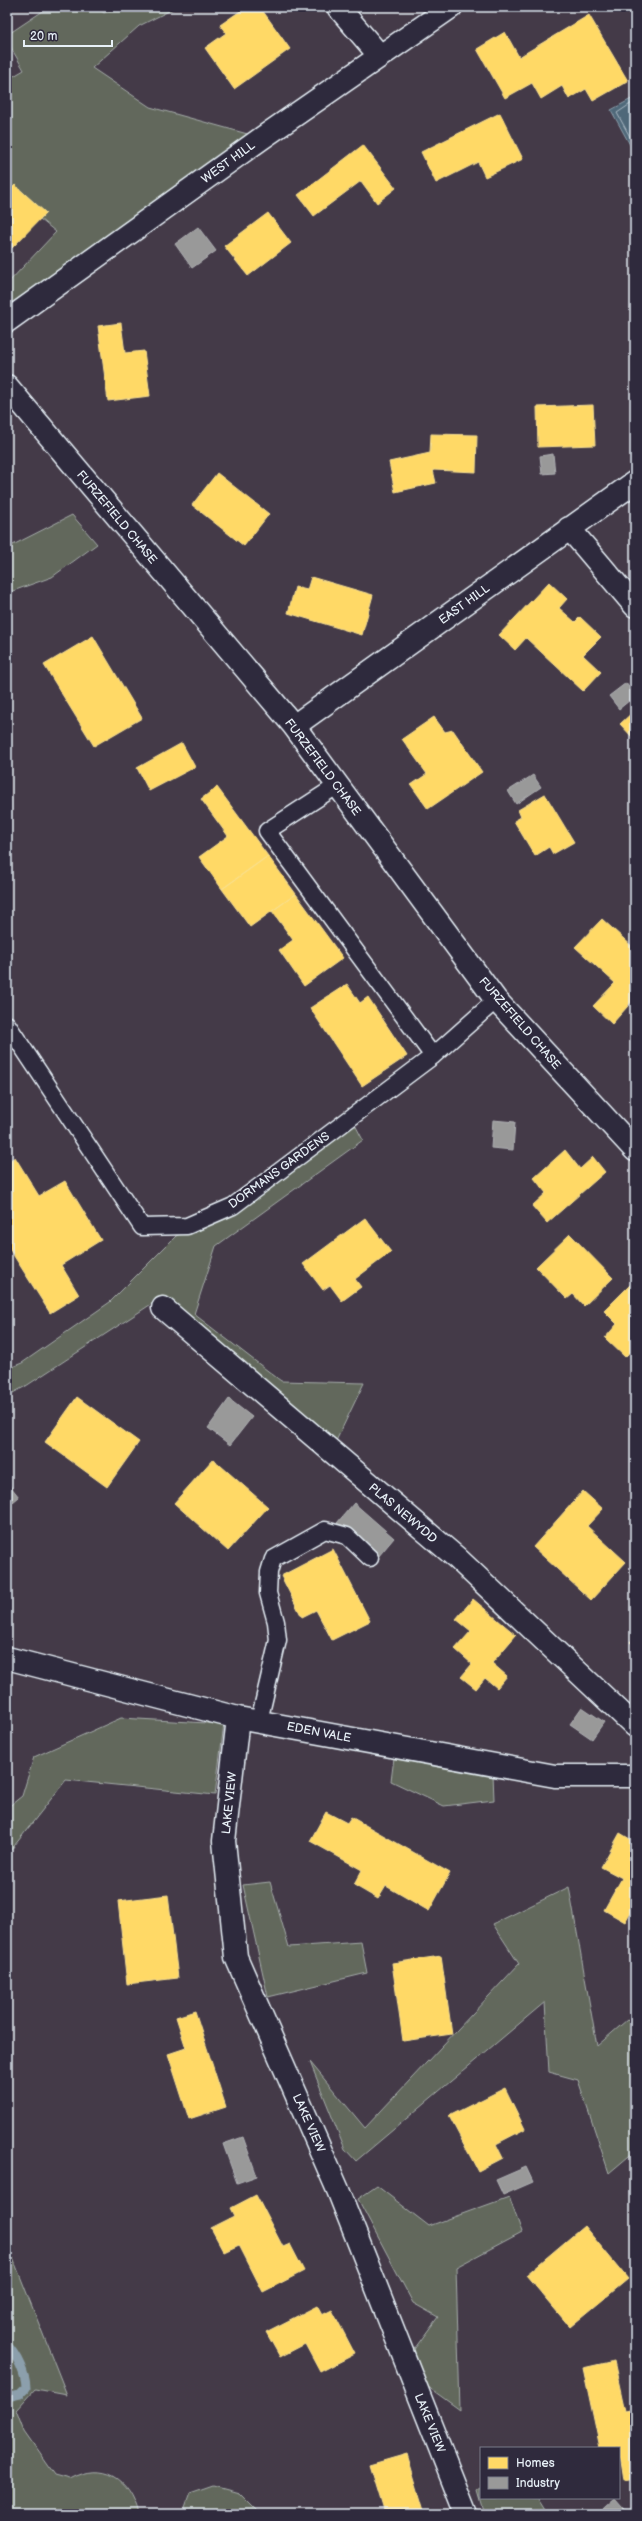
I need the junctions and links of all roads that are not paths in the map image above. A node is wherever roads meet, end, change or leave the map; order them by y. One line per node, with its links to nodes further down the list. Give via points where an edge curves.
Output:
1 (338, 7): 3 (street)
2 (451, 7): 3 (street, WEST HILL)
3 (380, 56): 4 (street, WEST HILL)
4 (7, 321)
5 (7, 386): 9 (street, FURZEFIELD CHASE)
6 (635, 482): 7 (street, EAST HILL)
7 (569, 528): 8 (street); 9 (street, EAST HILL)
8 (635, 606)
9 (294, 726): 10 (street, FURZEFIELD CHASE)
10 (338, 785): 11 (street, FURZEFIELD CHASE); 13 (lane, via 267,831)
11 (496, 1000): 13 (lane, DORMANS GARDENS); 14 (street, FURZEFIELD CHASE)
12 (7, 1024): 13 (lane, DORMANS GARDENS, via 142,1227 187,1226 233,1206)
13 (433, 1056)
14 (635, 1150)
15 (163, 1308): 20 (street, PLAS NEWYDD, via 457,1558)
16 (370, 1558): 19 (lane, via 347,1536 325,1530 273,1559 268,1593 278,1640)
17 (7, 1658): 18 (street, EDEN VALE)
18 (238, 1718): 19 (street, EDEN VALE); 22 (street, LAKE VIEW, via 224,1841 236,1957 338,2190)
19 (259, 1721): 21 (street, EDEN VALE, via 556,1776)
20 (635, 1726)
21 (635, 1776)
22 (466, 2514)

